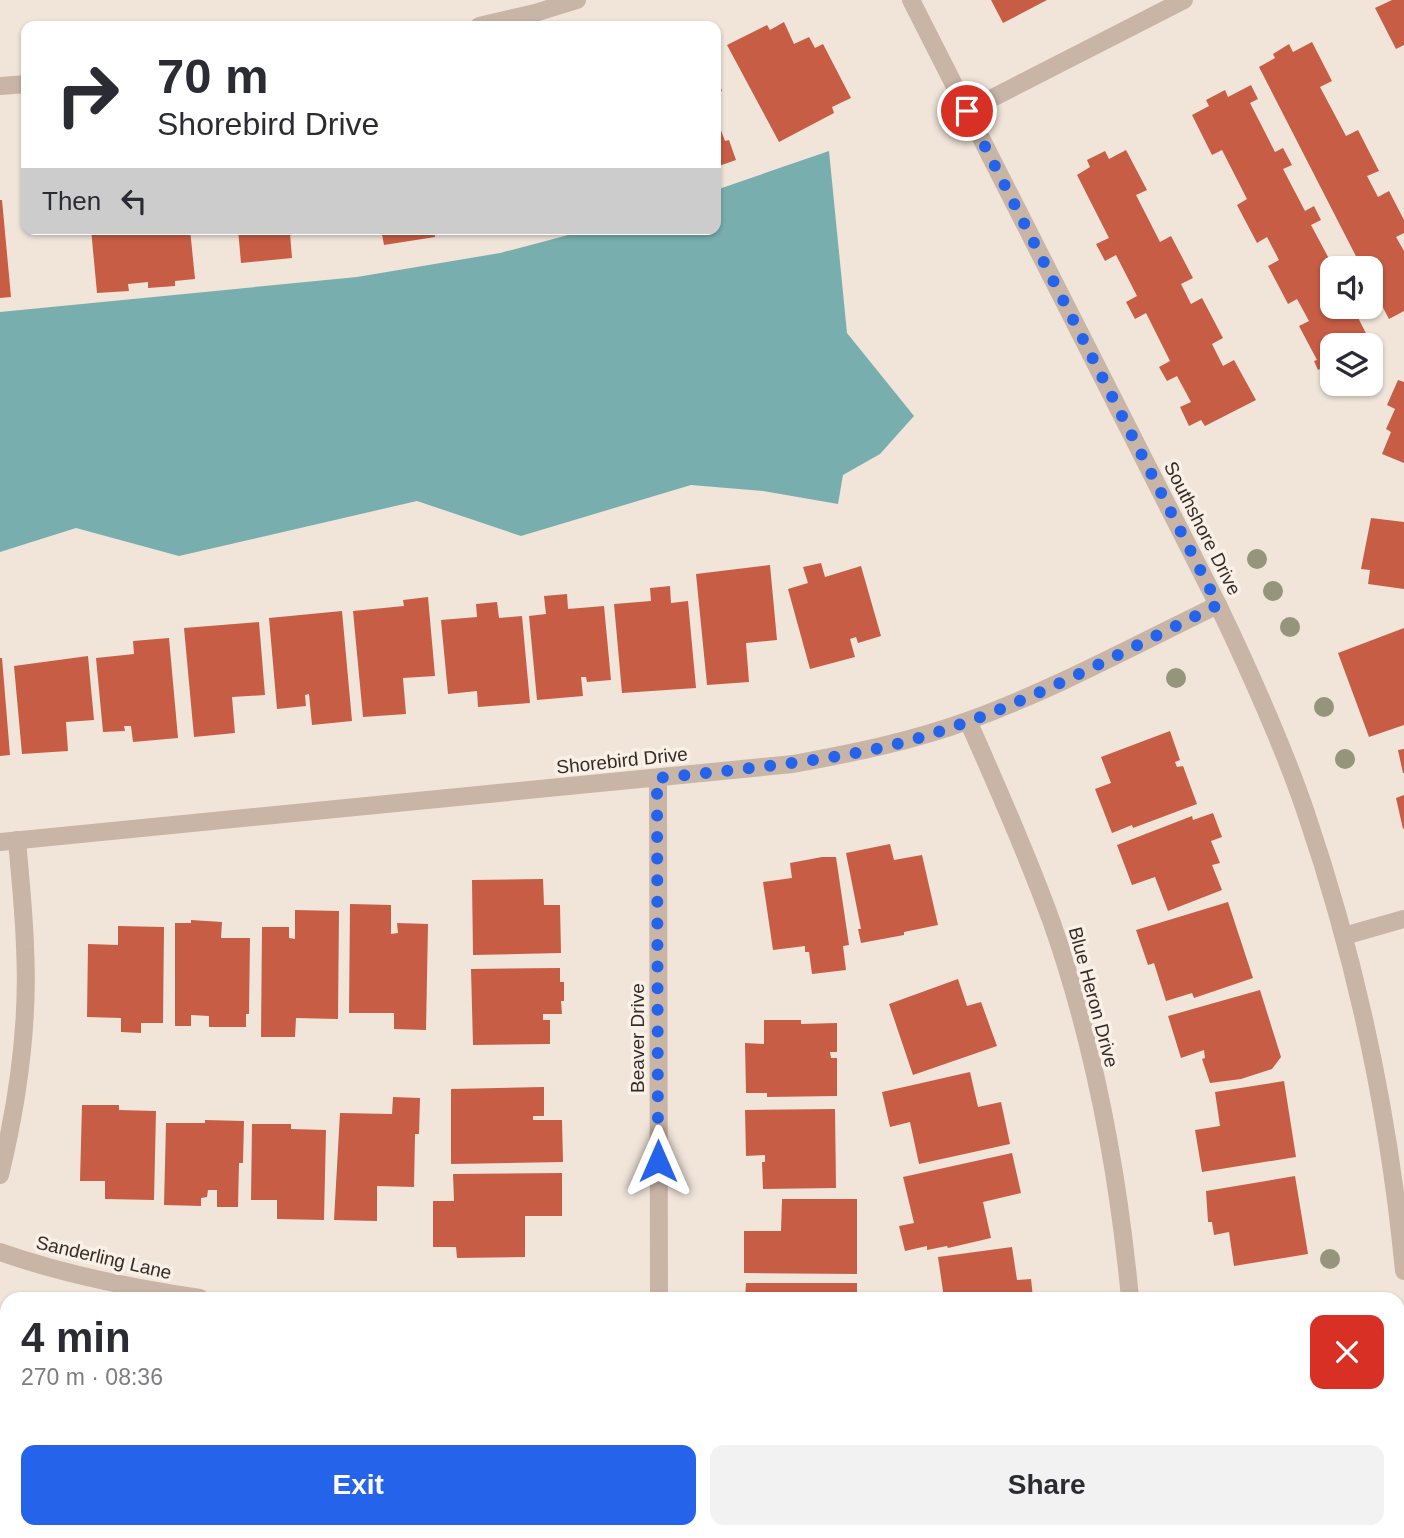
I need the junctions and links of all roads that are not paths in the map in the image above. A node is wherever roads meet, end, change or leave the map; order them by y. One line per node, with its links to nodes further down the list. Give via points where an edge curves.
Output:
1 (577, 0): 4 (street)
2 (911, 0): 7 (street, Southshore Drive)
3 (1184, 0): 7 (street)
4 (501, 21)
5 (21, 84): 6 (street)
6 (0, 86)
7 (967, 111): 8 (street, Southshore Drive)
8 (1218, 605): 9 (street, Shorebird Drive); 13 (street, Southshore Drive, via 1305,809)
9 (968, 721): 10 (street, Shorebird Drive, via 882,747 793,764); 19 (street, Blue Heron Drive, via 1052,925 1085,1034 1109,1145)
10 (657, 778): 11 (street, Shorebird Drive); 18 (street, Beaver Drive)
11 (9, 841): 14 (street, via 26,949 23,1039)
12 (1404, 919): 13 (street)
13 (1344, 936): 16 (street, Southshore Drive, via 1374,1061)
14 (0, 1175)
15 (0, 1252): 17 (street, Sanderling Lane, via 120,1286)
16 (1404, 1271)
17 (160, 1292)
18 (659, 1292)
19 (1129, 1292)

